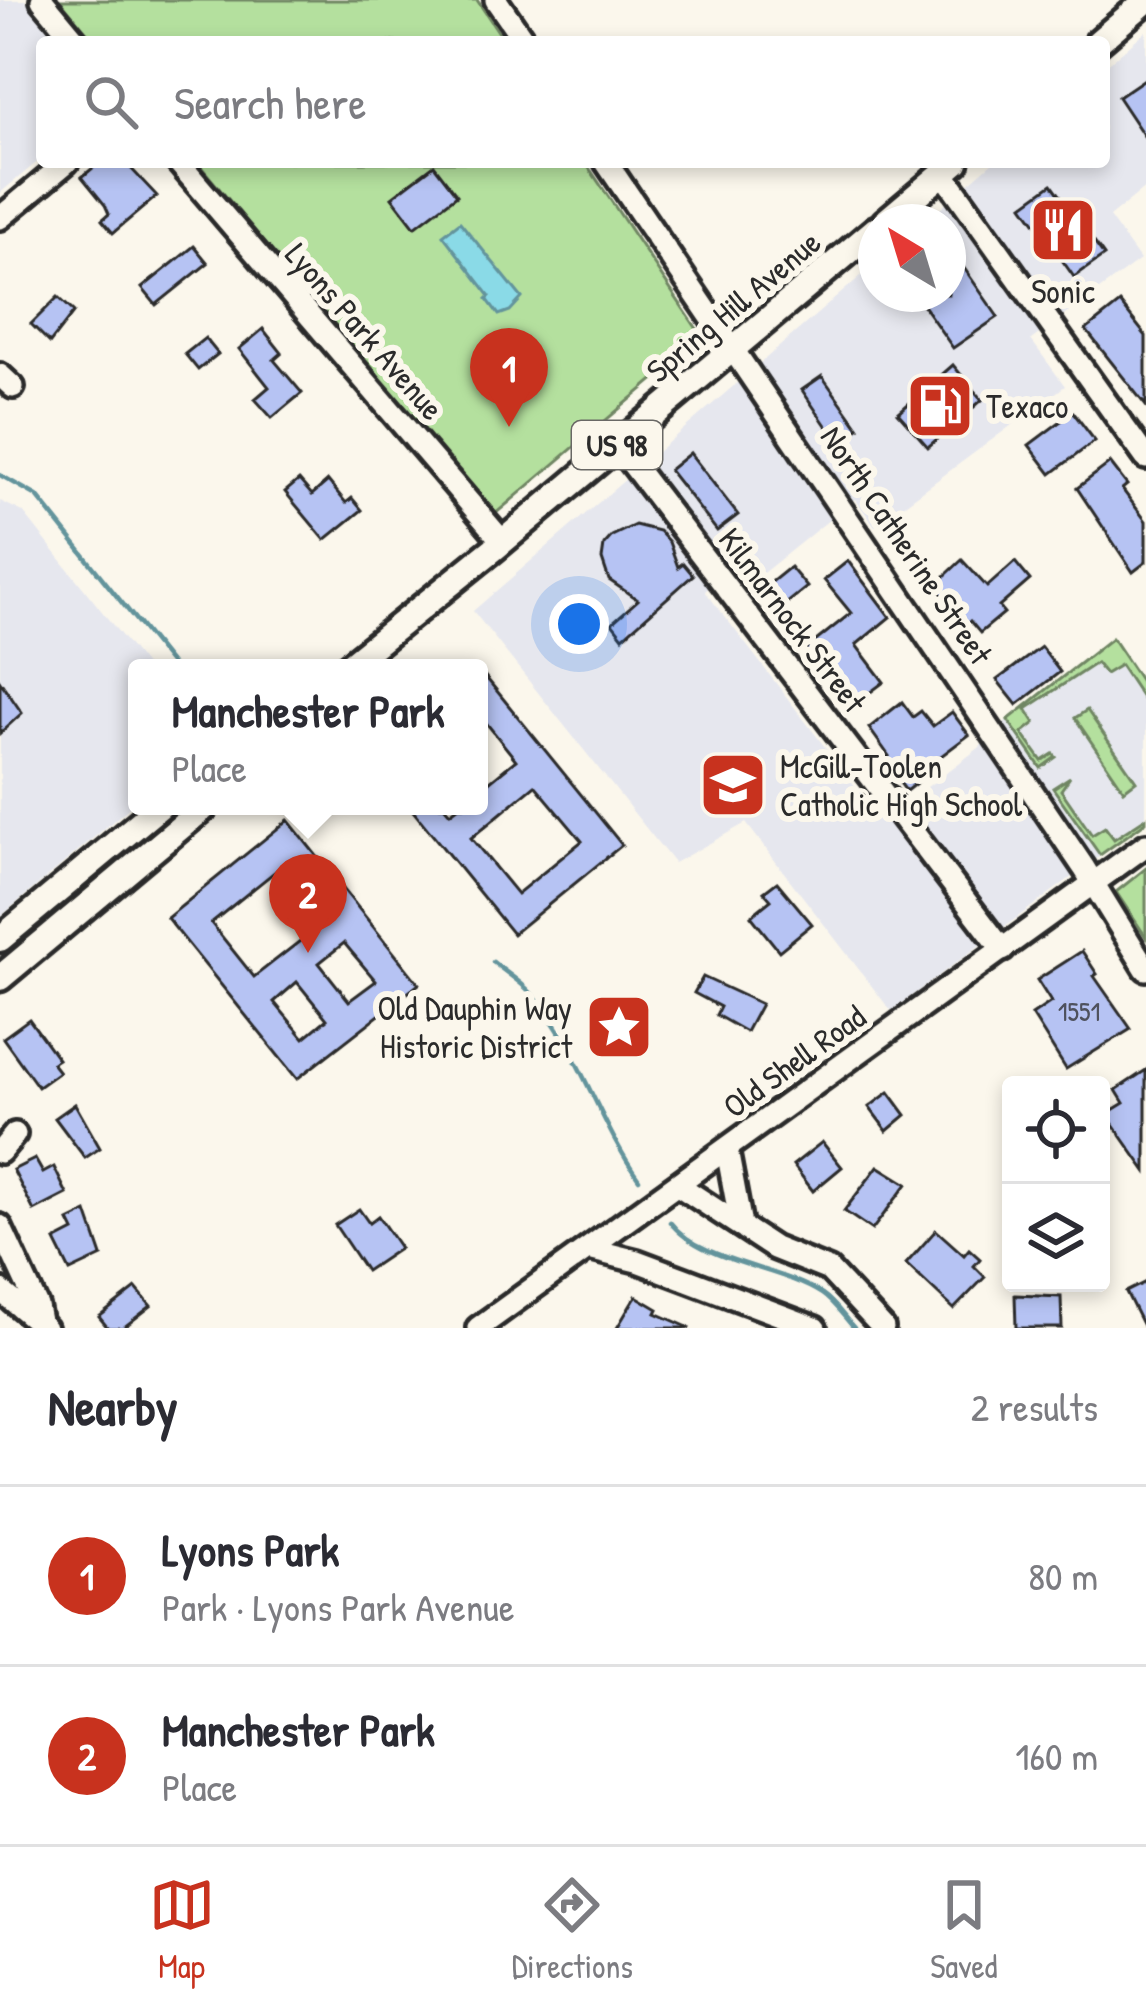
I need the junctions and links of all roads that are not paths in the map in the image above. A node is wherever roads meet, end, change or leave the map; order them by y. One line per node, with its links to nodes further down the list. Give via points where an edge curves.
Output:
1 (42, 0): 4 (street)
2 (496, 0): 5 (street)
3 (1146, 1): 6 (main road)
4 (72, 36)
5 (521, 36)
6 (1105, 36)
7 (60, 168): 12 (street)
8 (183, 168): 17 (street, Lyons Park Avenue)
9 (610, 168): 14 (street, North Catherine Street)
10 (950, 168): 11 (main road); 16 (street)
11 (907, 204)
12 (0, 218)
13 (858, 245): 14 (main road, Spring Hill Avenue / US 98)
14 (733, 349): 15 (main road, Spring Hill Avenue / US 98); 22 (street, North Catherine Street)
15 (617, 444): 17 (main road, Spring Hill Avenue / US 98); 24 (street, Kilmarnock Street)
16 (1146, 458)
17 (502, 542): 18 (main road, Spring Hill Avenue / US 98)
18 (360, 659)
19 (149, 815): 23 (main road)
20 (195, 815): 26 (main road)
21 (1146, 845): 22 (street, Old Shell Road)
22 (1093, 884): 24 (street, Old Shell Road); 25 (street, North Catherine Street)
23 (2, 935)
24 (1003, 950): 28 (street, Old Shell Road)
25 (1146, 969)
26 (0, 978)
27 (15, 1134): 29 (street)
28 (727, 1150): 30 (street, Old Shell Road); 32 (street)
29 (0, 1152)
30 (678, 1185): 31 (street, Old Shell Road); 32 (street)
31 (624, 1224): 34 (street, Old Shell Road); 35 (street)
32 (741, 1225): 40 (street, via 774,1249 829,1270)
33 (0, 1226): 37 (street)
34 (589, 1249): 35 (street); 38 (street, Old Shell Road)
35 (638, 1261): 39 (street)
36 (0, 1290): 37 (street)
37 (42, 1324)
38 (478, 1328)
39 (815, 1328)
40 (883, 1328)

